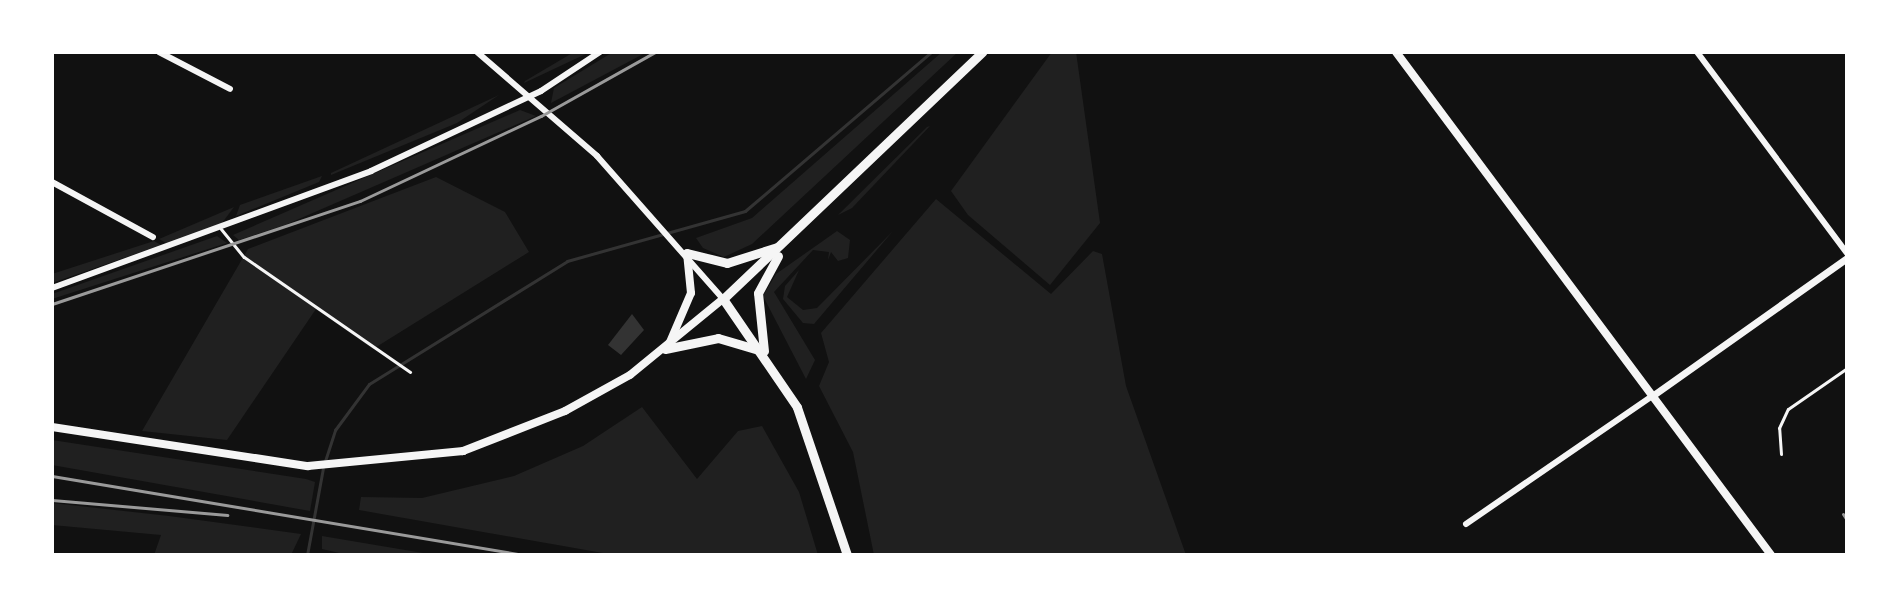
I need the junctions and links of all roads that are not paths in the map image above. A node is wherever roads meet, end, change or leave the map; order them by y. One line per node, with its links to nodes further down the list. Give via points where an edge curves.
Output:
1 (159, 52): 7 (street)
2 (477, 52): 8 (street)
3 (600, 52): 8 (street)
4 (982, 52): 12 (main road)
5 (1396, 52): 21 (main road)
6 (1697, 52): 14 (street)
7 (230, 89)
8 (528, 96): 10 (street, via 371,171); 13 (street)
9 (52, 182): 11 (street)
10 (221, 229): 15 (street); 20 (lane, via 244,257)
11 (153, 237)
12 (788, 242): 13 (main road, via 727,263); 16 (main road); 18 (main road, via 758,293)
13 (687, 253): 16 (street); 17 (main road, via 689,303)
14 (1846, 255): 21 (street)
15 (52, 288)
16 (723, 299): 17 (main road); 18 (main road)
17 (665, 349): 18 (main road, via 718,338); 22 (main road, via 576,405 463,451 308,466)
18 (765, 354): 25 (main road, via 797,407)
19 (1847, 368): 23 (lane, via 1788,409 1779,428)
20 (409, 371)
21 (1652, 396): 24 (street); 26 (main road)
22 (52, 427)
23 (1781, 454)
24 (1466, 524)
25 (847, 555)
26 (1771, 555)

